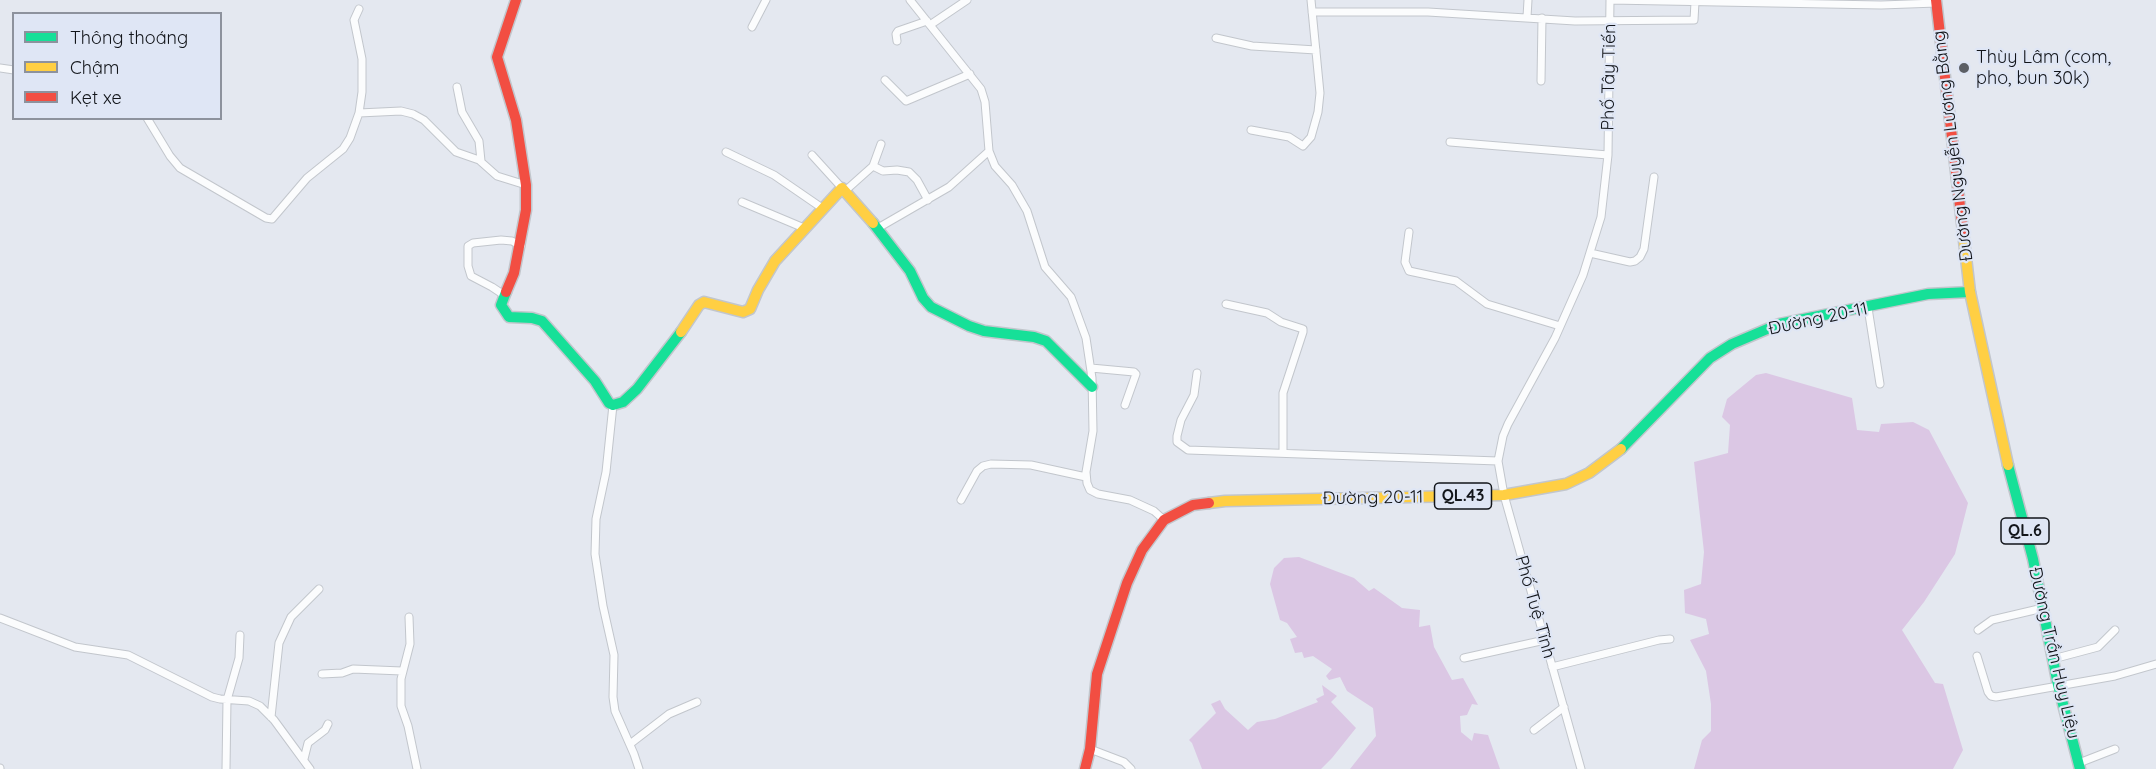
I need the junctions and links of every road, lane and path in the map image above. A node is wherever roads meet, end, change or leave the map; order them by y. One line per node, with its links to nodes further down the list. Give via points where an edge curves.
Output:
1 (516, 0): 36 (main road, via 497,57 516,120)
2 (766, 0): 16 (street)
3 (910, 0): 15 (street)
4 (967, 0): 15 (street)
5 (1311, 0): 11 (street)
6 (1528, 0): 12 (street)
7 (1610, 0): 8 (street, Phố Tây Tiến); 14 (street, Phố Tây Tiến)
8 (1695, 2): 9 (street, Phố Tây Tiến); 14 (street, via 1694,20)
9 (1936, 2): 46 (main road, Đường Nguyễn Lương Bằng / QL.6)
10 (359, 9): 24 (street, via 354,16 363,69)
11 (1312, 12): 12 (street); 19 (street)
12 (1527, 17): 13 (street)
13 (1542, 18): 14 (street); 22 (street)
14 (1610, 21): 32 (street, Phố Tây Tiến)
15 (929, 23): 18 (street, via 898,31); 20 (street)
16 (752, 27)
17 (1216, 38): 19 (street, via 1252,46)
18 (897, 41)
19 (1316, 50): 26 (street, via 1318,112 1305,145 1289,137)
20 (970, 74): 21 (street, via 906,102); 29 (street, via 985,102)
21 (885, 80)
22 (1541, 81)
23 (457, 87): 33 (street, via 462,112 479,141)
24 (359, 113): 25 (street, via 343,149 307,178 270,220 180,168); 33 (street, via 413,114 456,152)
25 (148, 120)
26 (1251, 130)
27 (1450, 142): 32 (street)
28 (881, 144): 34 (street)
29 (989, 151): 38 (street); 51 (street, via 1027,211 1045,267 1071,297 1086,338)
30 (726, 152): 40 (street, via 774,175)
31 (812, 155): 37 (street)
32 (1608, 156): 45 (street, Phố Tây Tiến, via 1601,217)
33 (481, 161): 36 (street, via 497,176)
34 (873, 166): 37 (street); 38 (street, via 883,171 909,172)
35 (1654, 177): 45 (street, via 1640,257 1630,262)
36 (526, 185): 44 (main road)
37 (843, 189): 40 (main road); 42 (main road)
38 (928, 200): 42 (street)
39 (742, 202): 41 (street)
40 (822, 208): 41 (main road)
41 (804, 228): 55 (main road, via 770,268 750,309 743,312 704,302 699,305 637,389 623,402)
42 (878, 228): 54 (main road, via 931,307 984,331 1046,341)
43 (1409, 232): 50 (street, via 1405,262 1409,271 1456,281 1495,307)
44 (521, 246): 47 (main road); 47 (street, via 501,240 468,246 471,276)
45 (1590, 253): 50 (street, Phố Tây Tiến)
46 (1970, 292): 49 (main road, Đường 20-11 / QL.43, via 1928,294); 64 (main road, Đường Trần Huy Liệu / QL.6)
47 (504, 295): 55 (main road, via 501,305 506,315 542,321)
48 (1226, 304): 57 (street, via 1267,313 1303,329 1283,393)
49 (1868, 308): 53 (street); 60 (main road, Đường 20-11 / QL.43, via 1779,324 1732,344 1710,358 1617,453 1589,473 1566,484)
50 (1560, 327): 58 (street, Phố Tây Tiến, via 1503,436)
51 (1091, 368): 54 (street); 56 (street, via 1134,372)
52 (1197, 373): 57 (street, via 1194,395 1177,435 1182,447)
53 (1880, 384)
54 (1092, 387): 59 (street, via 1093,431)
55 (613, 405): 86 (street, via 596,519 595,554 614,655 615,711)
56 (1125, 405)
57 (1283, 453): 58 (street)
58 (1498, 461): 60 (street)
59 (1086, 477): 61 (street, via 1031,465 991,464 977,471); 62 (street, via 1090,490 1130,500)
60 (1504, 495): 62 (main road, Đường 20-11 / QL.43, via 1225,501 1192,505); 71 (street, Phố Tuệ Tĩnh)
61 (961, 500)
62 (1164, 520): 87 (main road, Đường 20-11 / QL.43, via 1134,567 1102,654)
63 (319, 589): 83 (street, via 291,617 279,643)
64 (2043, 608): 67 (street, via 1992,620); 74 (main road, Đường Trần Huy Liệu / QL.6)
65 (409, 617): 77 (street, via 410,644)
66 (0, 618): 80 (street, via 75,647 128,655 212,697)
67 (1977, 630)
68 (2115, 630): 74 (street, via 2098,647)
69 (240, 635): 80 (street, via 239,658)
70 (1670, 639): 76 (street)
71 (1545, 640): 73 (street); 76 (street, Phố Tuệ Tĩnh)
72 (1977, 656): 79 (street, via 1991,696)
73 (1464, 658)
74 (2053, 659): 79 (main road, Đường Trần Huy Liệu / QL.6)
75 (2156, 664): 79 (street, via 2115,676)
76 (1552, 667): 82 (street, Phố Tuệ Tĩnh)
77 (402, 671): 78 (street, via 353,669); 93 (street, via 401,706)
78 (322, 674)
79 (2058, 685): 90 (main road, Đường Trần Huy Liệu / QL.6)
80 (227, 700): 83 (street, via 249,701); 91 (street)
81 (697, 702): 86 (street, via 669,714)
82 (1564, 707): 85 (street); 97 (street, Phố Tuệ Tĩnh)
83 (271, 717): 89 (street)
84 (328, 724): 89 (street, via 308,743)
85 (1534, 730)
86 (630, 744): 94 (street)
87 (1090, 749): 95 (main road, Đường 20-11 / QL.43); 96 (street, via 1124,762)
88 (2115, 749): 90 (street)
89 (304, 759): 92 (street)
90 (2079, 766)
91 (226, 769)
92 (310, 769)
93 (417, 769)
94 (639, 769)
95 (1085, 769)
96 (1131, 769)
97 (1581, 769)

